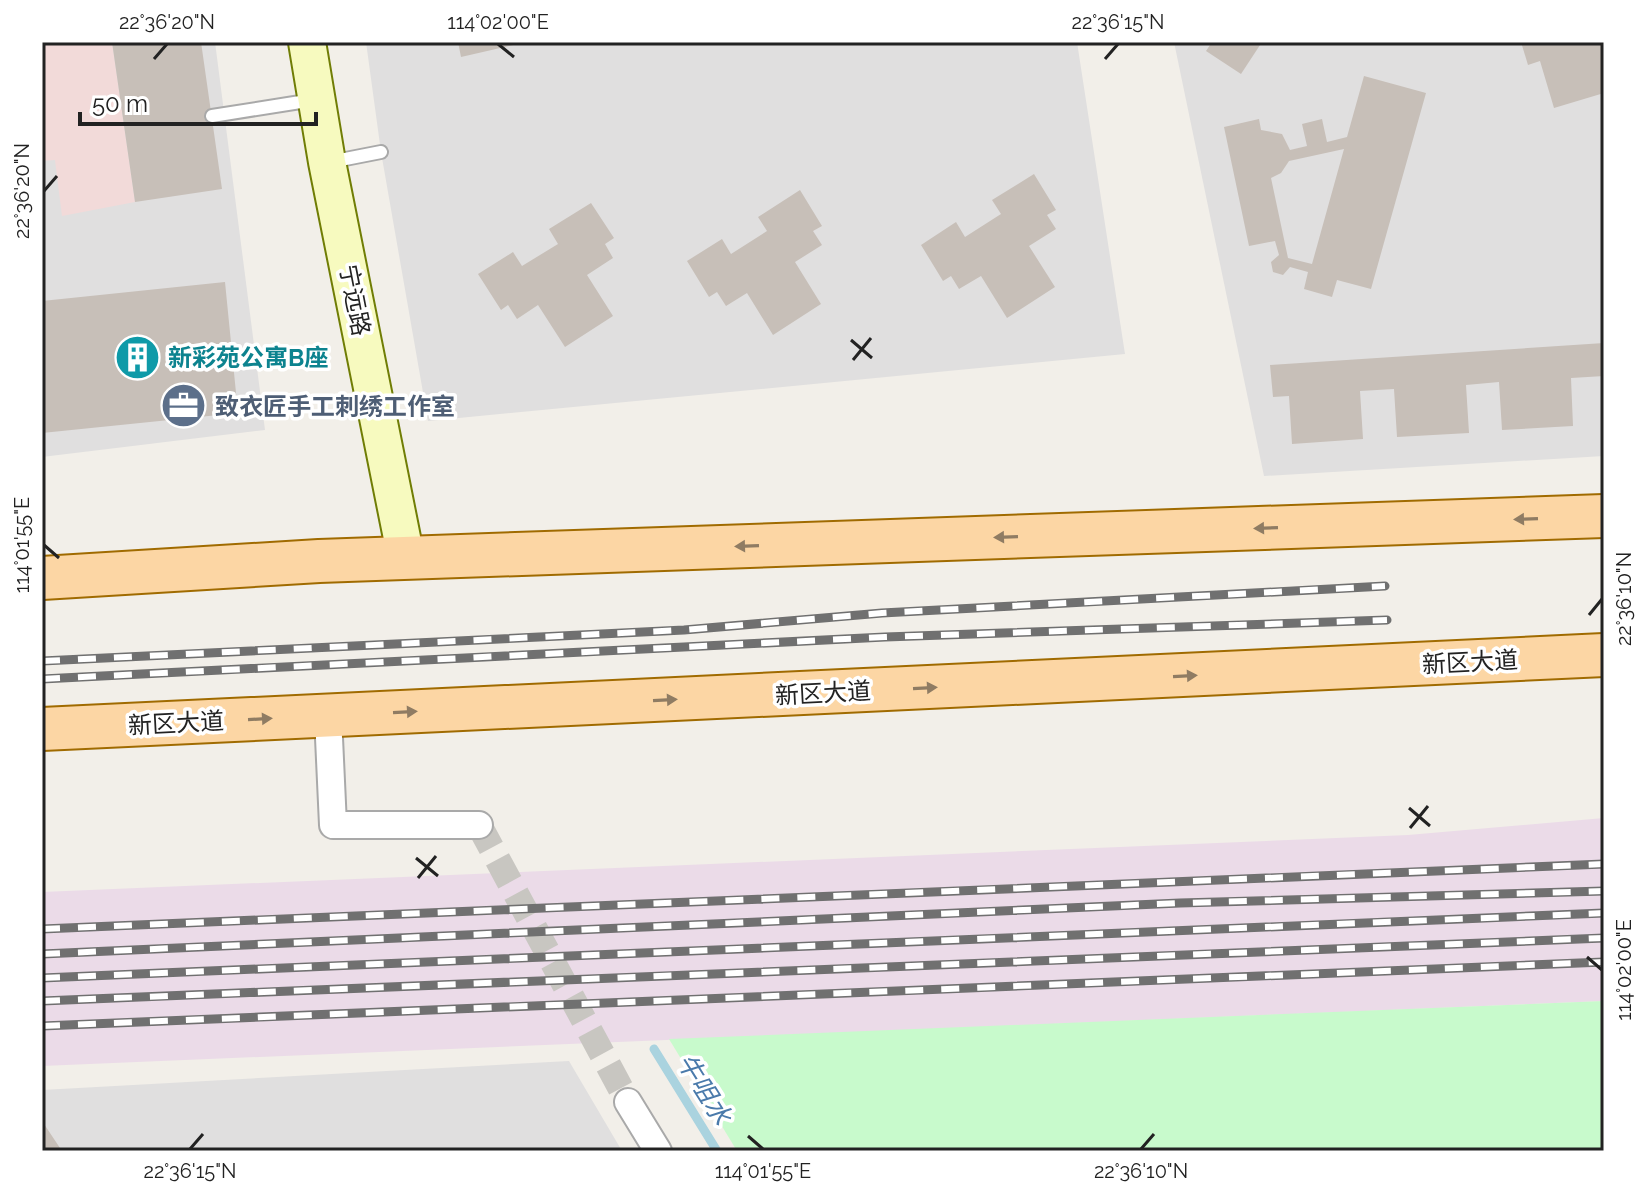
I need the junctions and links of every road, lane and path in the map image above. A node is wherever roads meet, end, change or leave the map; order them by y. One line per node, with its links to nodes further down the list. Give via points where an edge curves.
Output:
1 (307, 42): 2 (street, 宁远路)
2 (316, 99): 3 (lane); 5 (street, 宁远路)
3 (212, 116)
4 (381, 152): 5 (lane)
5 (327, 162): 7 (street, 宁远路)
6 (1604, 516): 7 (main road, one-way to 7)
7 (406, 558): 8 (main road)
8 (42, 578)
9 (1604, 655): 10 (main road, 新区大道, one-way to 9)
10 (328, 716): 11 (main road, 新区大道, one-way to 10); 12 (street, via 333,825)
11 (42, 729)
12 (479, 825)
13 (628, 1102): 14 (street)
14 (658, 1151)

